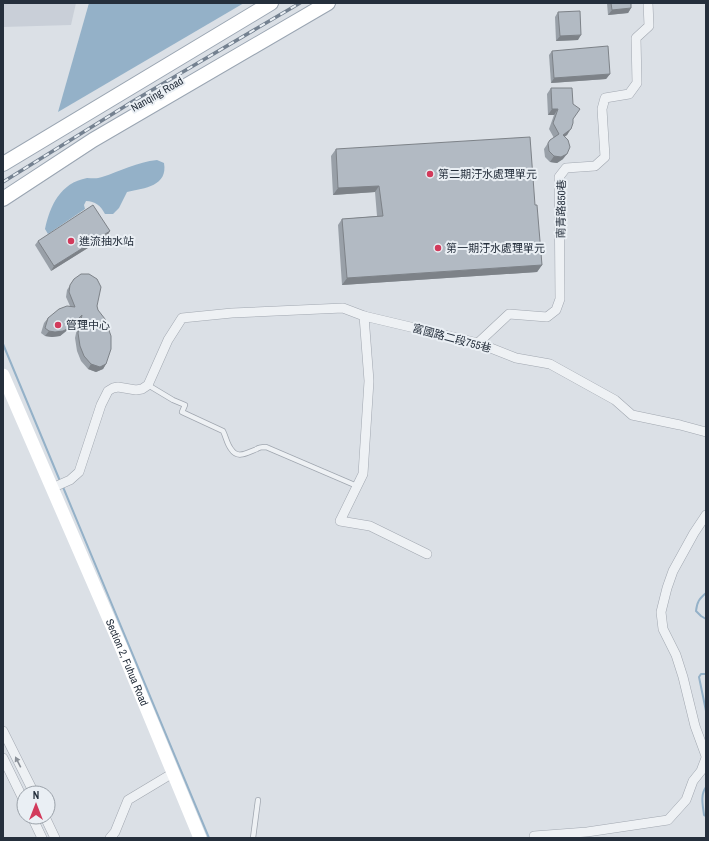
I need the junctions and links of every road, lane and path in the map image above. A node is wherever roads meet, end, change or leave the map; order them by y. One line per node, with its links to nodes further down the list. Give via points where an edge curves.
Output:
1 (254, 3): 9 (main road)
2 (271, 3): 10 (main road, Nanqing Road)
3 (320, 3): 6 (main road)
4 (328, 3): 6 (main road)
5 (648, 3): 14 (street, 南青路850巷, via 649,26 636,38 637,83 630,94 605,98 602,109 605,157 596,166 566,168 559,177 560,299 556,310 547,317 508,314)
6 (310, 9): 7 (main road); 8 (main road, Nanqing Road)
7 (178, 91): 8 (main road); 12 (main road, via 93,140)
8 (141, 103): 11 (main road, Nanqing Road)
9 (3, 154)
10 (3, 164)
11 (3, 189)
12 (3, 199)
13 (364, 316): 14 (street, 富國路二段755巷); 16 (street, 富國路二段755巷, via 343,308 182,318 168,340); 19 (street, via 369,381 363,474)
14 (478, 343): 17 (street, 富國路二段755巷, via 516,358 550,364 615,400 632,415)
15 (3, 375): 18 (street, Section 2, Fuhua Road)
16 (148, 385): 18 (street, via 136,390 118,387 108,391 79,472 70,480); 19 (lane, via 185,405 182,412 222,431 231,450 237,455 266,447)
17 (706, 432)
18 (55, 486): 25 (street, Section 2, Fuhua Road)
19 (357, 486): 21 (street, via 340,522 370,526)
20 (706, 515): 23 (street, via 673,571 661,612 663,629 676,655)
21 (427, 554)
22 (3, 731): 27 (street, one-way to 22)
23 (706, 757): 31 (street, via 686,800 668,820 587,832)
24 (3, 758): 26 (street)
25 (173, 773): 34 (street, via 128,800); 35 (street, Section 2, Fuhua Road)
26 (16, 785)
27 (30, 785)
28 (258, 800): 36 (lane)
29 (36, 825): 32 (street)
30 (49, 825): 33 (street)
31 (534, 836)
32 (42, 838)
33 (55, 838)
34 (110, 838)
35 (200, 838)
36 (253, 838)

